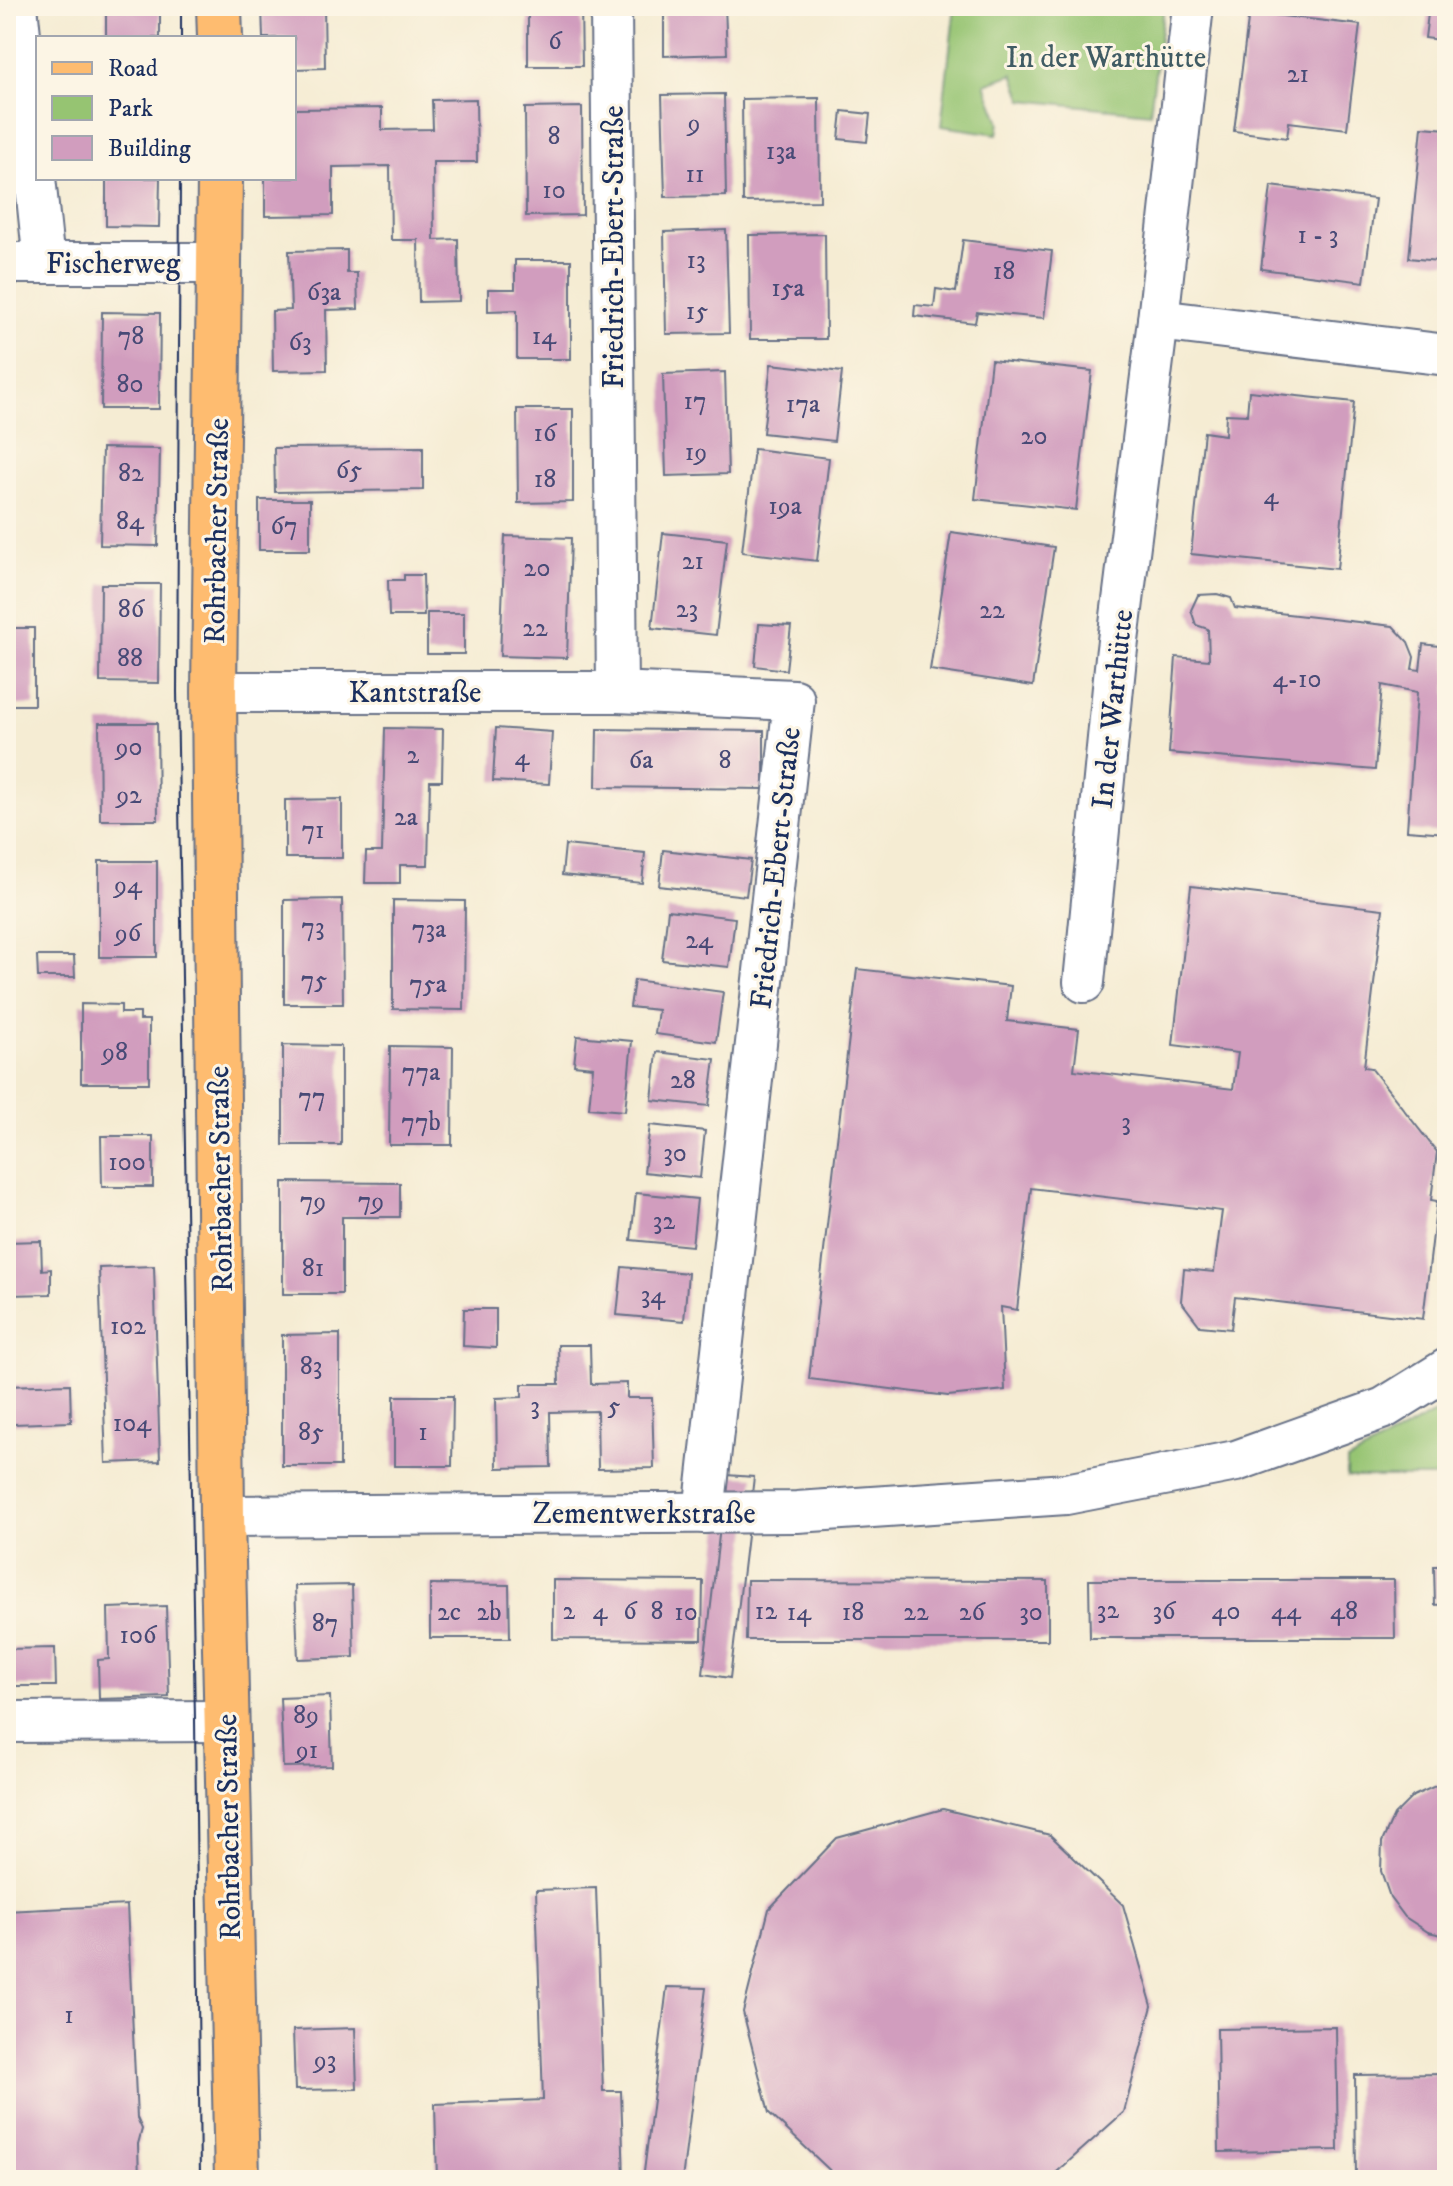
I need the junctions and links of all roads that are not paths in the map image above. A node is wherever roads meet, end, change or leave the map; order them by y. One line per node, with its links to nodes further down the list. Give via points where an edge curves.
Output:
1 (17, 6): 7 (street)
2 (219, 6): 5 (main road)
3 (611, 6): 12 (street, Friedrich-Ebert-Straße)
4 (1193, 6): 9 (street, In der Warthütte)
5 (220, 36)
6 (220, 180): 8 (main road, Rohrbacher Straße)
7 (25, 263): 8 (street, Fischerweg)
8 (219, 263): 11 (main road, Rohrbacher Straße)
9 (1158, 320): 10 (street); 13 (street, In der Warthütte, via 1116,657)
10 (1447, 355)
11 (214, 692): 12 (street, Kantstraße); 16 (main road, Rohrbacher Straße)
12 (617, 692): 15 (street, Friedrich-Ebert-Straße, via 794,700)
13 (1084, 982)
14 (1447, 1369): 15 (street, Zementwerkstraße, via 1384,1408 1236,1461 1066,1494)
15 (704, 1513): 16 (street, Zementwerkstraße)
16 (222, 1516): 17 (main road, Rohrbacher Straße)
17 (226, 1721): 18 (street); 19 (main road, Rohrbacher Straße)
18 (6, 1722)
19 (237, 2180)

